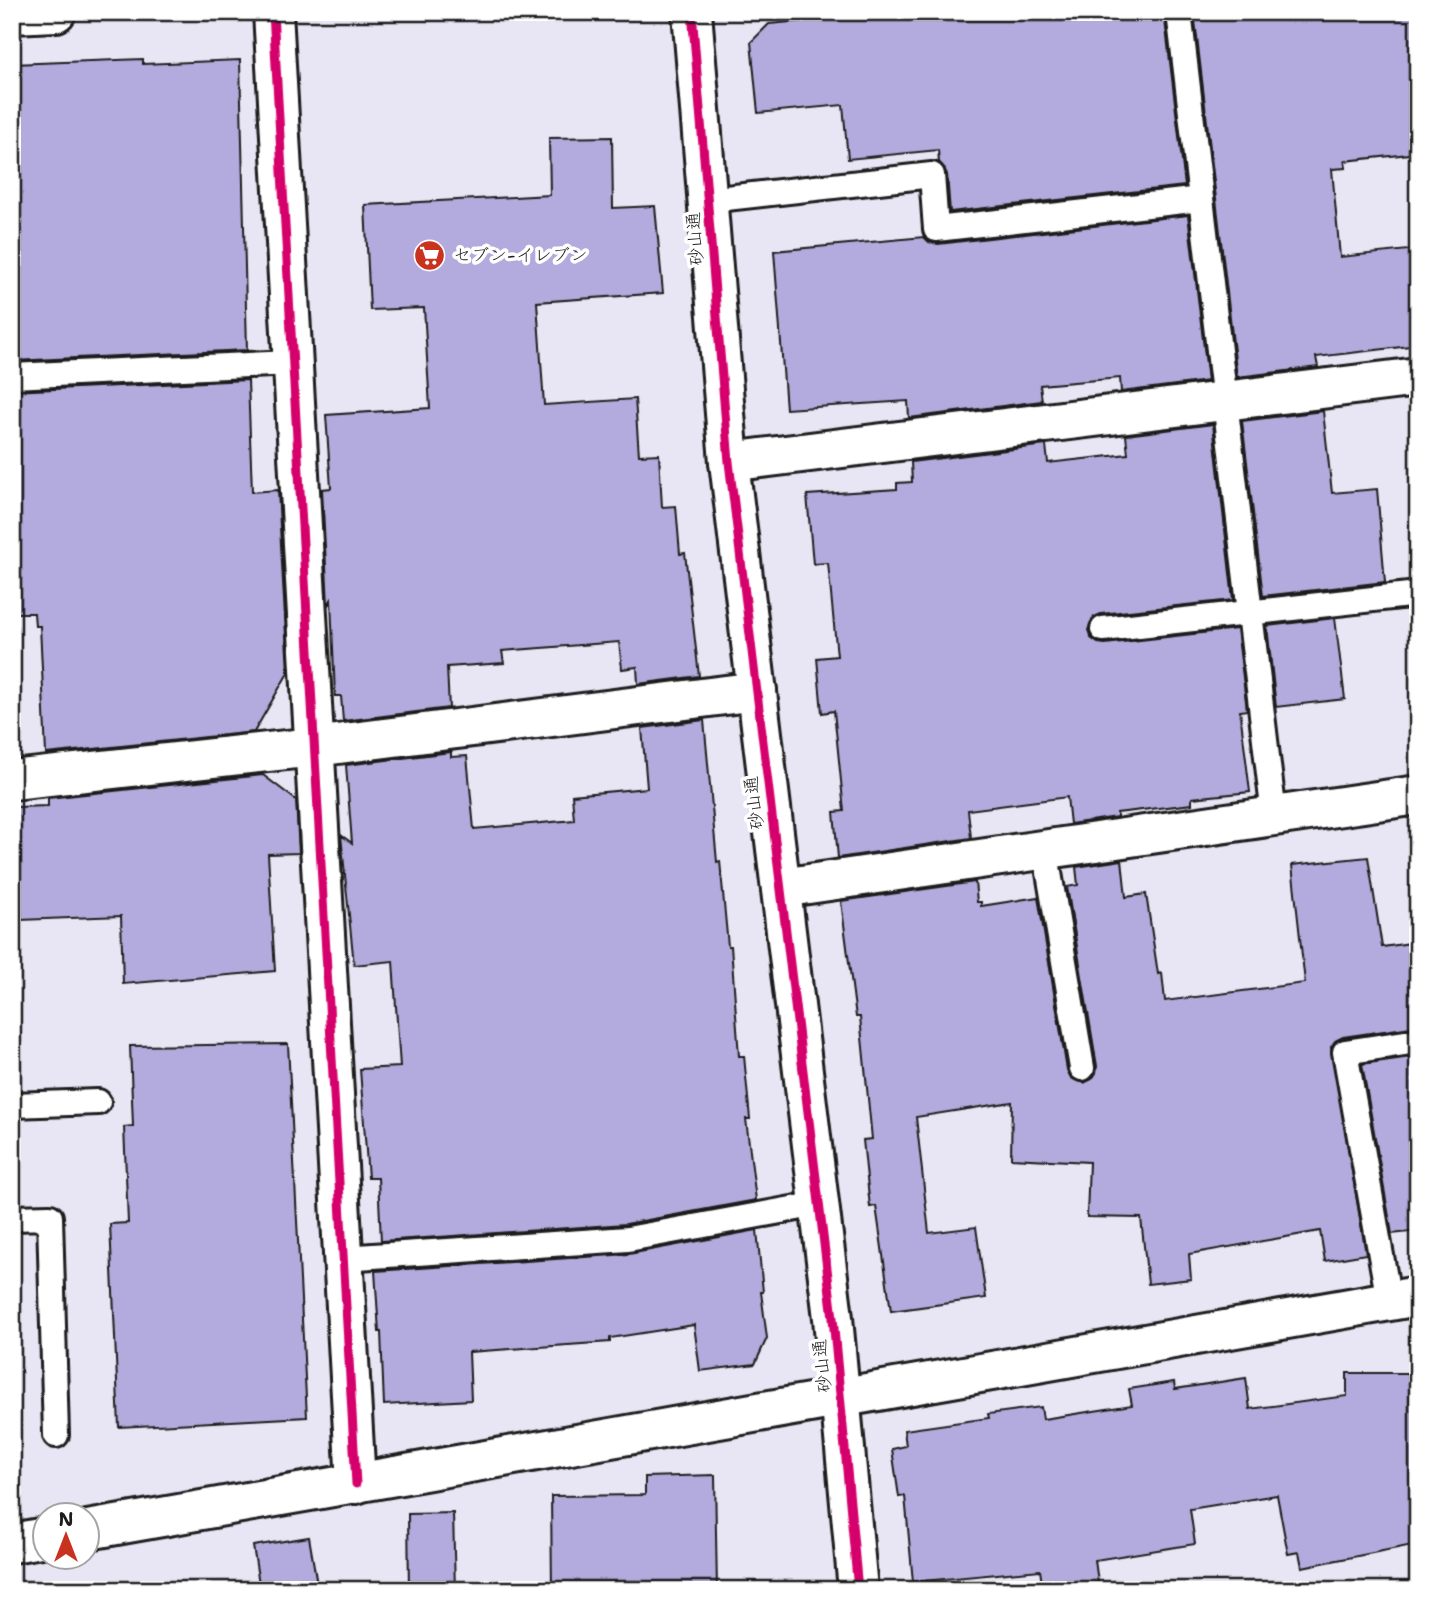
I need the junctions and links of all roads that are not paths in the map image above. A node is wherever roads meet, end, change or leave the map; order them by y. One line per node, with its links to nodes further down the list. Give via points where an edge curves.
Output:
1 (56, 12): 5 (street)
2 (273, 12): 8 (street)
3 (692, 12): 7 (street, 砂山通)
4 (1179, 12): 6 (lane)
5 (12, 14)
6 (1201, 199): 7 (lane, via 936,229 932,175); 11 (lane)
7 (708, 200): 12 (street, 砂山通)
8 (292, 363): 9 (lane); 17 (street)
9 (12, 376)
10 (1418, 377): 11 (street)
11 (1224, 401): 12 (street); 14 (lane)
12 (729, 462): 16 (street, 砂山通)
13 (1418, 594): 14 (lane)
14 (1249, 612): 15 (lane); 20 (lane)
15 (1103, 629)
16 (757, 691): 17 (street); 22 (street, 砂山通)
17 (314, 747): 18 (street); 29 (street)
18 (12, 780)
19 (1418, 795): 20 (street)
20 (1274, 816): 21 (street)
21 (1045, 849): 22 (street); 24 (lane)
22 (781, 888): 27 (street, 砂山通)
23 (1418, 1041): 30 (lane, via 1346,1052)
24 (1082, 1068)
25 (98, 1102): 26 (lane)
26 (12, 1105)
27 (819, 1204): 29 (lane, via 628,1239); 31 (street, 砂山通)
28 (12, 1218): 32 (lane, via 50,1217)
29 (343, 1258): 33 (street)
30 (1403, 1298): 31 (street)
31 (842, 1397): 33 (street); 37 (street, 砂山通)
32 (56, 1435)
33 (356, 1484): 34 (street)
34 (102, 1528)
35 (32, 1539): 36 (street)
36 (12, 1543)
37 (858, 1590)

